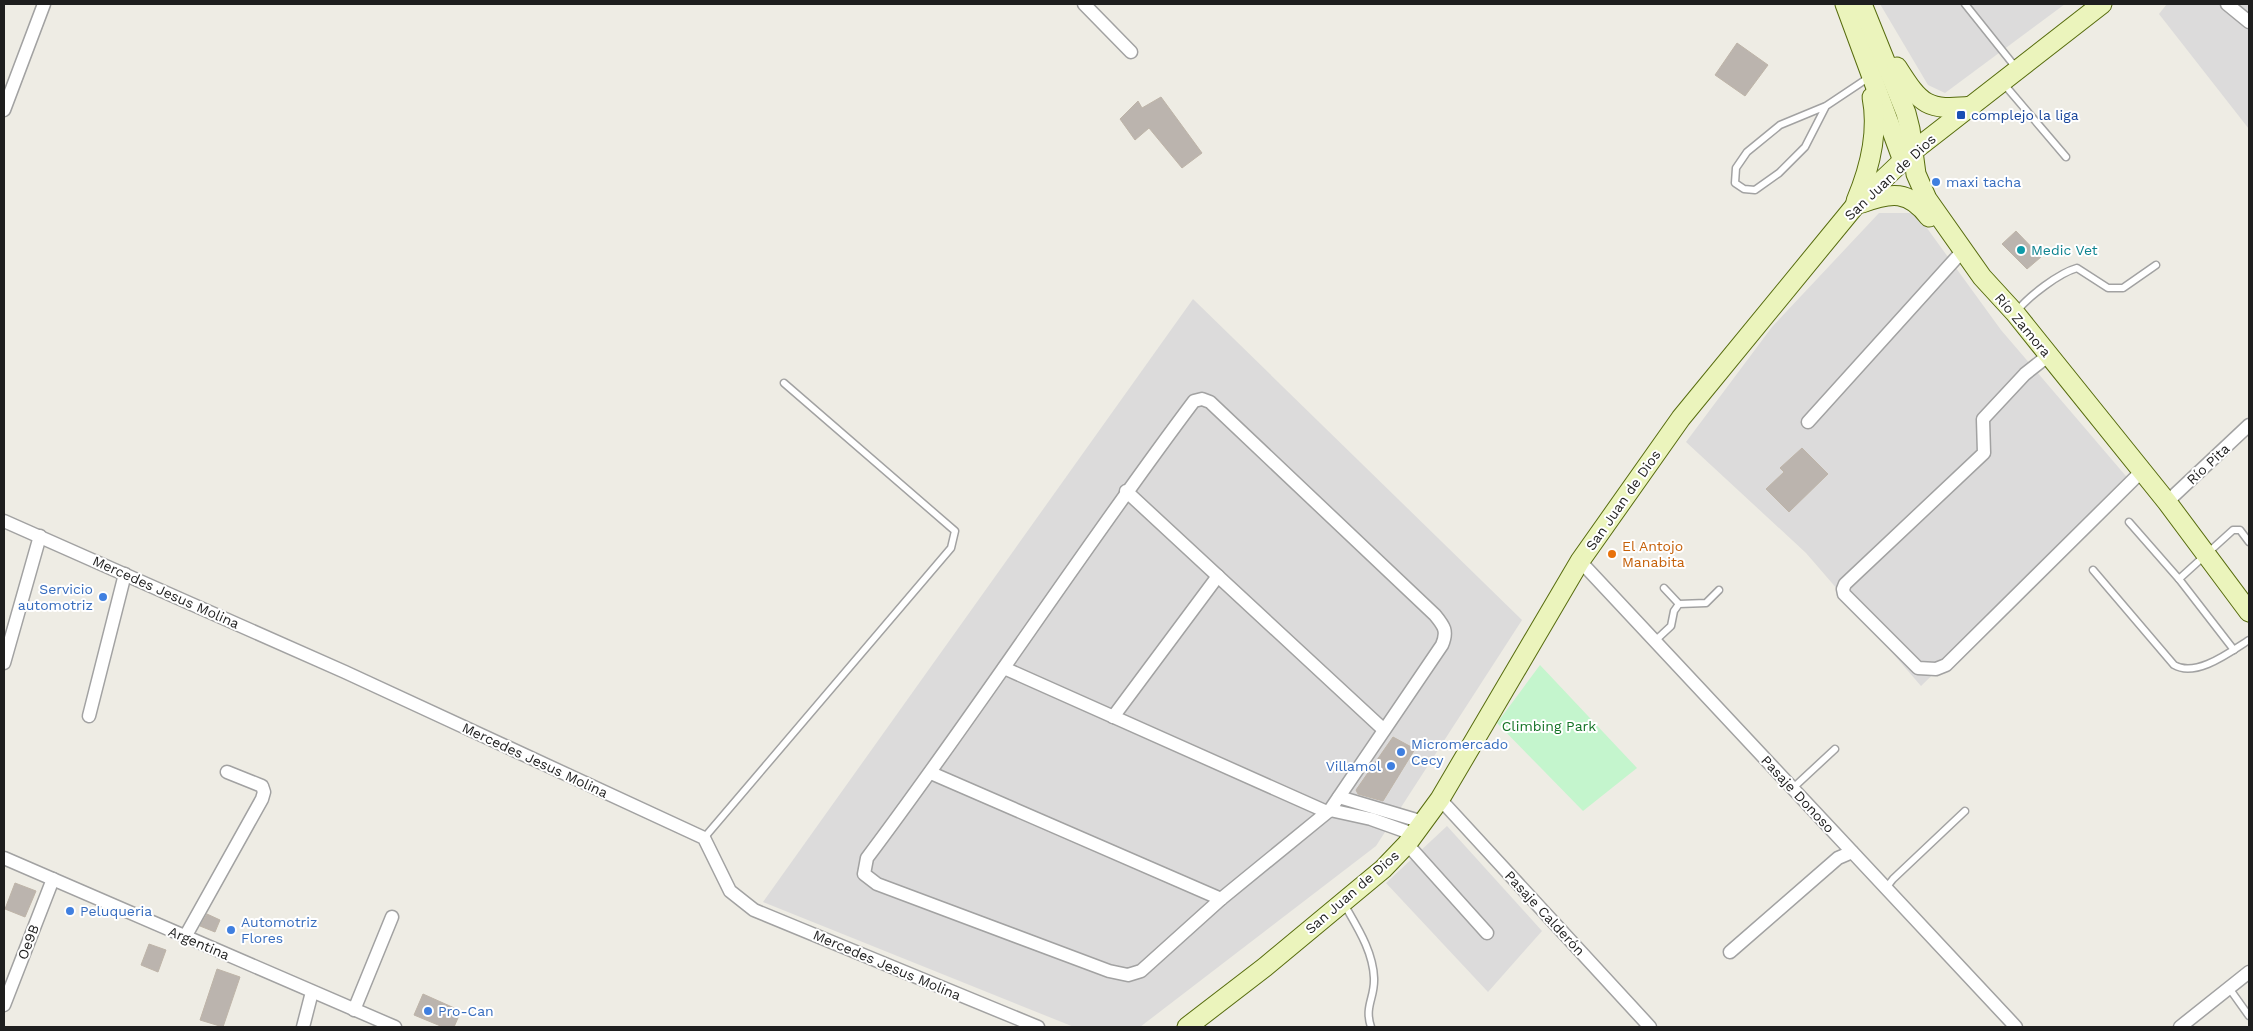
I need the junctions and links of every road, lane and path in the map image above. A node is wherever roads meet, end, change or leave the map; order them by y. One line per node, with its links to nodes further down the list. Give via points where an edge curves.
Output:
1 (44, 4): 17 (street)
2 (1084, 4): 10 (street)
3 (1845, 4): 11 (street, Río Zamora)
4 (1862, 4): 9 (street, Río Zamora)
5 (1965, 4): 12 (lane)
6 (2102, 4): 12 (street, San Juan de Dios)
7 (2227, 4): 8 (street)
8 (2249, 22)
9 (1874, 31): 16 (street, via 1914,93 1926,104 1943,108); 19 (street, Río Zamora, via 1906,113)
10 (1131, 52)
11 (1865, 58): 13 (street); 19 (street, Río Zamora)
12 (2017, 70): 14 (street, San Juan de Dios)
13 (1868, 78): 15 (lane); 22 (street, via 1873,103 1871,156)
14 (2002, 82): 16 (street, San Juan de Dios); 20 (lane)
15 (1826, 106): 15 (lane, via 1780,125 1747,152 1736,168 1735,183 1744,189 1755,190 1779,173 1805,147)
16 (1972, 106): 18 (street, San Juan de Dios)
17 (4, 110)
18 (1935, 134): 19 (street, San Juan de Dios); 21 (street, via 1924,163)
19 (1907, 157): 21 (street, Río Zamora); 22 (street, San Juan de Dios)
20 (2066, 157)
21 (1927, 200): 25 (street, Río Zamora)
22 (1854, 206): 23 (street, via 1881,196 1898,194 1912,199 1926,212); 39 (street, San Juan de Dios, via 1681,418)
23 (1958, 256): 25 (street, via 1970,271); 29 (street)
24 (2156, 265): 26 (lane, via 2122,288 2108,288 2077,268 2068,271 2023,303)
25 (1982, 277): 26 (street, Río Zamora)
26 (2015, 313): 27 (street, Río Zamora)
27 (2049, 355): 31 (street, Río Zamora); 31 (street, via 2025,374 1983,418 1984,453 1845,584 1844,594 1918,668 1936,669 1946,665)
28 (784, 383): 65 (lane, via 955,531 951,548)
29 (1808, 422)
30 (2249, 425): 33 (street, Río Pita)
31 (2142, 471): 33 (street, Río Zamora)
32 (1126, 491): 42 (street); 52 (street); 55 (street, via 1194,401 1210,402 1445,628 1447,635 1442,645)
33 (2167, 502): 38 (street, Río Zamora)
34 (4, 521): 36 (street, Mercedes Jesus Molina)
35 (2129, 522): 43 (lane)
36 (40, 536): 41 (street, Mercedes Jesus Molina); 51 (street)
37 (2249, 542): 38 (lane, via 2236,529)
38 (2205, 553): 43 (lane); 47 (street, Río Zamora)
39 (1580, 561): 48 (street, Pasaje Donoso); 61 (street, San Juan de Dios)
40 (2092, 570): 50 (lane, via 2174,665 2182,670 2198,668)
41 (125, 574): 53 (street); 65 (street, Mercedes Jesus Molina)
42 (1218, 576): 54 (street); 55 (street)
43 (2179, 579): 50 (lane)
44 (1664, 588): 46 (lane)
45 (1719, 590): 46 (lane, via 1706,603)
46 (1679, 604): 48 (lane, via 1671,626)
47 (2249, 612)
48 (1656, 640): 59 (street, Pasaje Donoso)
49 (2249, 640): 50 (lane)
50 (2234, 650)
51 (4, 663)
52 (1004, 668): 54 (street); 58 (street)
53 (89, 716)
54 (1113, 717): 62 (street)
55 (1384, 730): 60 (street)
56 (1835, 749): 59 (lane)
57 (227, 772): 74 (street, via 262,786 264,792)
58 (931, 773): 70 (street); 70 (street, via 867,858 864,874 877,884 1109,971 1128,975 1141,971)
59 (1793, 788): 66 (street, Pasaje Donoso)
60 (1339, 797): 62 (street); 64 (street)
61 (1440, 799): 64 (street, San Juan de Dios); 87 (street, Pasaje Calderón)
62 (1329, 811): 64 (street, via 1371,819); 70 (street)
63 (1965, 811): 69 (lane)
64 (1414, 833): 71 (street, San Juan de Dios, via 1383,869); 73 (street)
65 (704, 838): 84 (street, Mercedes Jesus Molina, via 730,891 754,910)
66 (1852, 852): 69 (street, Pasaje Donoso); 75 (street, via 1838,858)
67 (4, 858): 68 (street, Argentina)
68 (53, 879): 74 (street, Argentina); 79 (street, Oe9B)
69 (1886, 888): 88 (street, Pasaje Donoso)
70 (1221, 899)
71 (1343, 902): 85 (street, San Juan de Dios, via 1265,968); 86 (lane, via 1372,961 1374,980 1367,1014)
72 (392, 917): 80 (street)
73 (1487, 933)
74 (185, 937): 78 (street, Argentina)
75 (1730, 952)
76 (2249, 972): 77 (street)
77 (2229, 988): 81 (lane); 89 (street)
78 (312, 992): 80 (street, Argentina); 82 (street)
79 (4, 1004)
80 (354, 1010): 83 (street, Argentina)
81 (2249, 1016)
82 (303, 1027)
83 (395, 1027)
84 (1038, 1027)
85 (1187, 1027)
86 (1371, 1027)
87 (1650, 1027)
88 (2016, 1027)
89 (2180, 1027)

